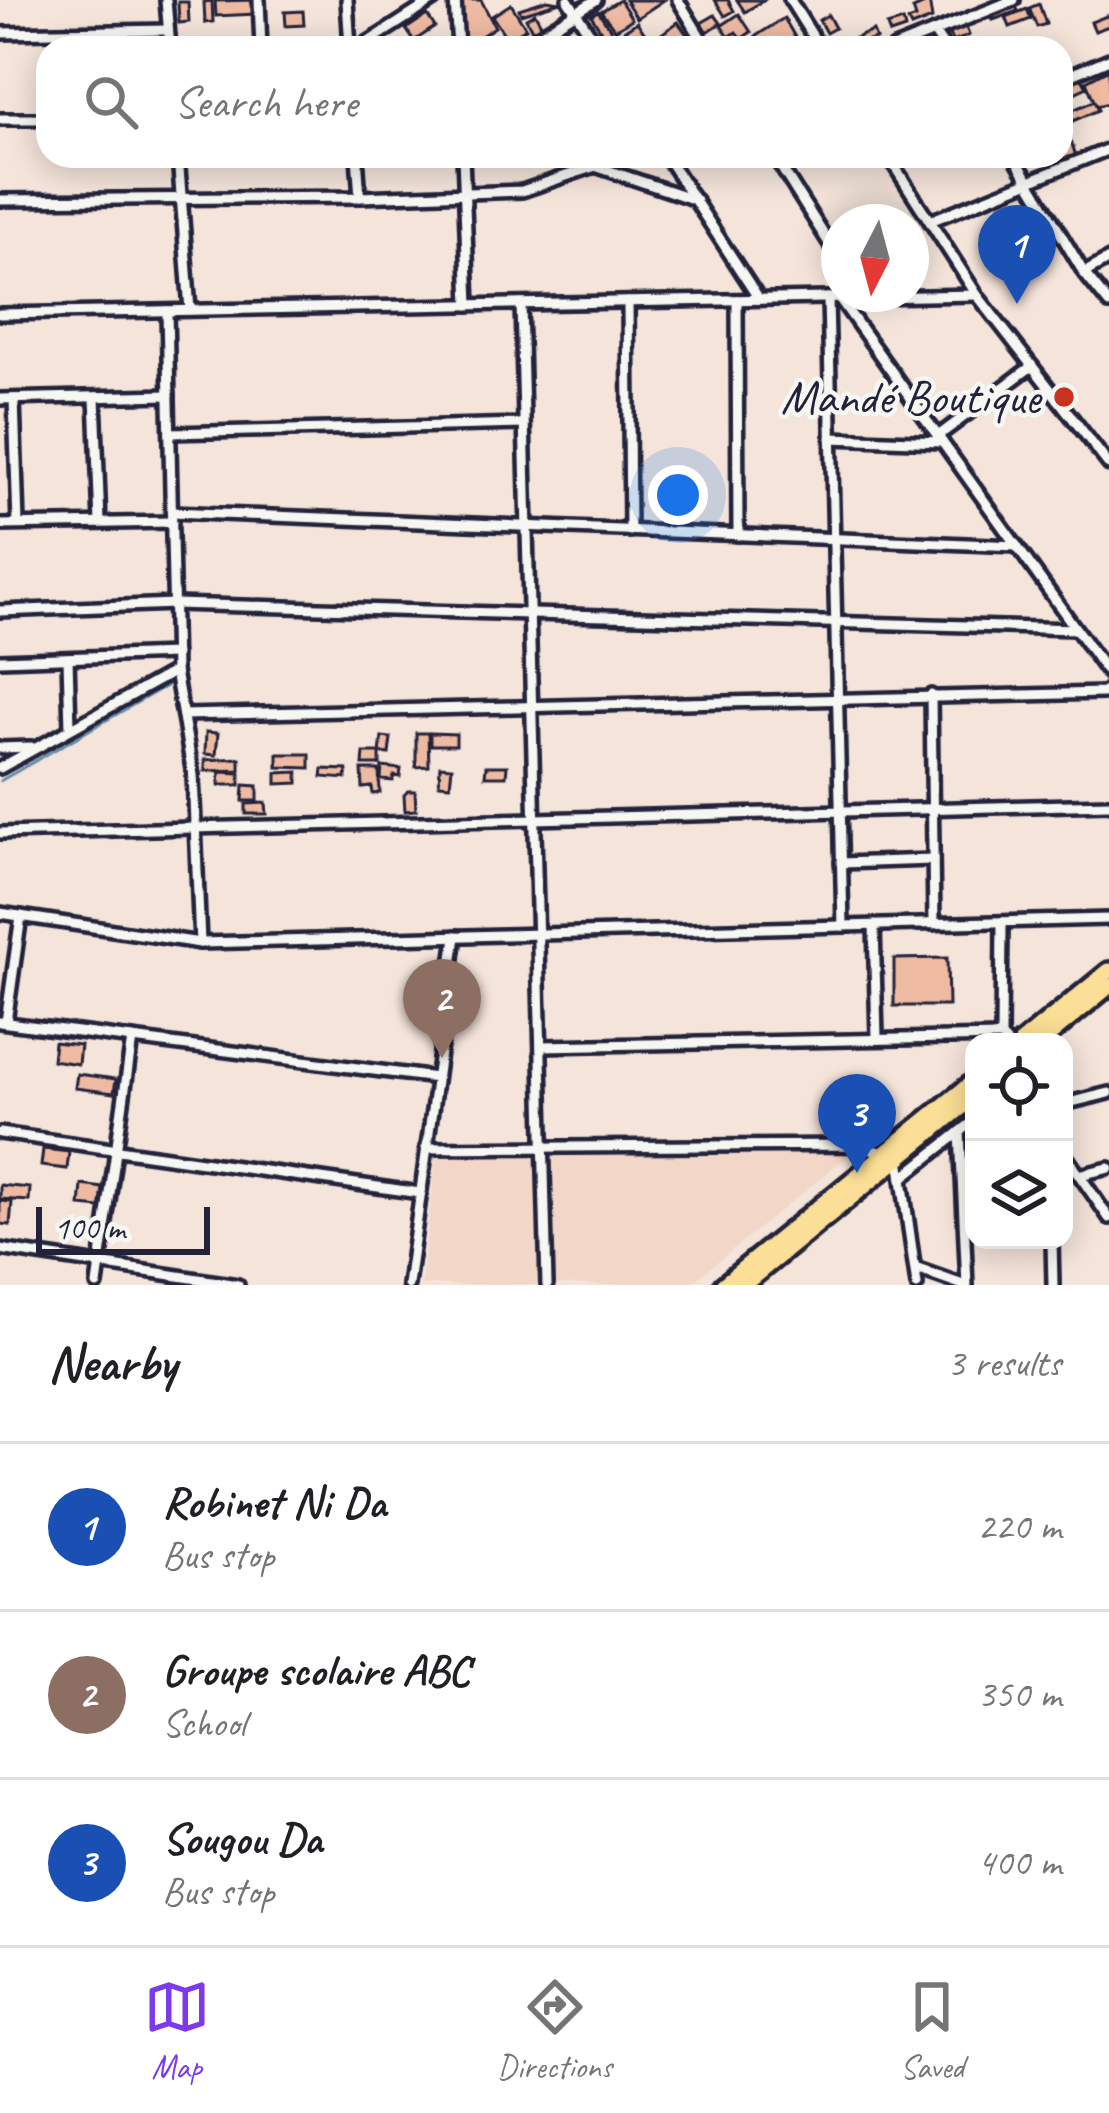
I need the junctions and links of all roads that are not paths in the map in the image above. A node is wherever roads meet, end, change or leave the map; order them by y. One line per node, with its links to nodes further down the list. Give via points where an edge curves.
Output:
1 (166, 0): 12 (street)
2 (259, 0): 16 (street)
3 (347, 0): 17 (street)
4 (434, 0): 18 (street)
5 (455, 0): 19 (street)
6 (568, 0): 11 (street)
7 (596, 0): 11 (street)
8 (678, 0): 22 (street)
9 (790, 0): 23 (street)
10 (1014, 0): 14 (street)
11 (576, 12): 20 (street); 21 (street)
12 (168, 30): 13 (street); 15 (street)
13 (0, 32)
14 (934, 32): 24 (street); 25 (street)
15 (169, 36)
16 (260, 36)
17 (349, 36)
18 (378, 36)
19 (457, 36)
20 (537, 36)
21 (591, 36)
22 (700, 36)
23 (812, 36)
24 (924, 36)
25 (937, 36)
26 (1109, 58): 27 (street)
27 (1073, 74)
28 (0, 119): 29 (street)
29 (36, 119)
30 (1109, 148): 31 (street)
31 (1073, 163)
32 (179, 168): 45 (street)
33 (358, 168): 44 (street)
34 (463, 168): 43 (street)
35 (595, 168): 43 (street, via 522,191)
36 (601, 168): 47 (street)
37 (675, 168): 47 (street)
38 (782, 168): 49 (street)
39 (896, 168): 48 (street)
40 (1021, 168): 42 (street)
41 (1063, 168): 42 (street)
42 (1030, 182): 48 (street); 51 (street)
43 (464, 194): 44 (street); 60 (street)
44 (360, 197): 45 (street)
45 (181, 199): 46 (street); 62 (street)
46 (0, 200)
47 (696, 200): 55 (street)
48 (930, 221): 53 (street)
49 (821, 230)
50 (1109, 259): 51 (street)
51 (1084, 273): 59 (street)
52 (929, 295): 53 (street)
53 (977, 295): 66 (street)
54 (821, 298): 55 (street)
55 (759, 299): 56 (street)
56 (737, 300): 57 (street); 82 (street)
57 (628, 302): 58 (street); 81 (street)
58 (521, 304): 60 (street); 71 (street)
59 (1109, 304)
60 (470, 305): 62 (street)
61 (167, 310): 62 (street); 65 (street); 67 (street)
62 (190, 310)
63 (833, 312): 73 (street)
64 (844, 312): 74 (street)
65 (0, 314)
66 (1032, 366): 74 (street); 75 (street)
67 (169, 395): 68 (street); 72 (street)
68 (95, 397): 70 (street); 77 (street)
69 (0, 399): 70 (street)
70 (14, 399): 78 (street)
71 (524, 424): 72 (street); 80 (street)
72 (170, 433): 76 (street)
73 (831, 438): 74 (street); 83 (street)
74 (940, 439): 84 (street)
75 (1107, 458)
76 (172, 517): 77 (street); 80 (street); 85 (street)
77 (100, 523): 78 (street)
78 (18, 524): 79 (street)
79 (0, 525)
80 (526, 526): 81 (street); 87 (street)
81 (630, 530): 82 (street)
82 (738, 535): 83 (street)
83 (833, 539): 84 (street); 88 (street)
84 (1017, 546): 89 (street)
85 (174, 604): 86 (street); 87 (street); 90 (street)
86 (0, 611)
87 (529, 613): 88 (street); 98 (street)
88 (835, 620): 89 (street); 97 (street)
89 (1076, 629): 94 (street)
90 (175, 653): 91 (street); 93 (street)
91 (68, 658): 92 (street); 100 (street)
92 (0, 660)
93 (175, 671): 99 (street); 100 (street)
94 (1109, 675)
95 (1109, 689): 96 (street)
96 (931, 695): 97 (street); 105 (street)
97 (837, 697): 98 (street); 106 (street)
98 (532, 705): 99 (street); 107 (street)
99 (183, 715): 108 (street)
100 (70, 728): 101 (street)
101 (36, 747): 102 (street); 103 (street)
102 (0, 748)
103 (0, 768)
104 (1109, 804): 105 (street)
105 (932, 806): 106 (street); 110 (street)
106 (840, 808): 107 (street); 111 (street)
107 (535, 817): 108 (street); 119 (street)
108 (196, 826): 109 (street); 121 (street)
109 (0, 833)
110 (933, 860): 111 (street); 116 (street)
111 (841, 863): 118 (street)
112 (0, 913): 113 (street)
113 (21, 916): 121 (street); 124 (street)
114 (1109, 919): 115 (street)
115 (1002, 922): 116 (street); 125 (street)
116 (934, 924): 117 (street)
117 (874, 925): 118 (street); 128 (street)
118 (843, 926): 119 (street)
119 (538, 934): 120 (street); 131 (street)
120 (456, 936): 121 (street); 132 (street)
121 (200, 943)
122 (1109, 971): 126 (highway)
123 (1109, 986): 127 (highway)
124 (3, 1022): 130 (street)
125 (1004, 1033)
126 (1033, 1033)
127 (1052, 1033)
128 (877, 1037): 129 (street); 131 (street)
129 (965, 1038)
130 (132, 1039): 132 (street); 142 (street)
131 (541, 1046): 140 (street)
132 (436, 1078): 141 (street)
133 (965, 1089): 143 (highway)
134 (1109, 1093): 135 (street)
135 (1073, 1101)
136 (965, 1103): 143 (highway)
137 (965, 1128): 138 (street)
138 (960, 1132): 147 (street); 161 (street)
139 (0, 1133): 142 (street)
140 (544, 1146): 141 (street); 143 (street, via 861,1144); 157 (street)
141 (427, 1148): 148 (street)
142 (116, 1149): 148 (street); 152 (street)
143 (891, 1156): 147 (street); 158 (highway); 159 (highway)
144 (1073, 1166): 146 (street)
145 (1109, 1168): 146 (street)
146 (1079, 1175): 149 (street)
147 (902, 1178): 153 (street)
148 (420, 1193): 156 (street)
149 (1109, 1218)
150 (0, 1249): 152 (street)
151 (1052, 1249): 162 (street)
152 (100, 1264): 154 (street); 155 (street)
153 (915, 1268): 160 (street); 161 (street)
154 (97, 1285)
155 (238, 1285)
156 (408, 1285)
157 (547, 1285)
158 (723, 1285)
159 (743, 1285)
160 (917, 1285)
161 (965, 1285)
162 (1053, 1285)

